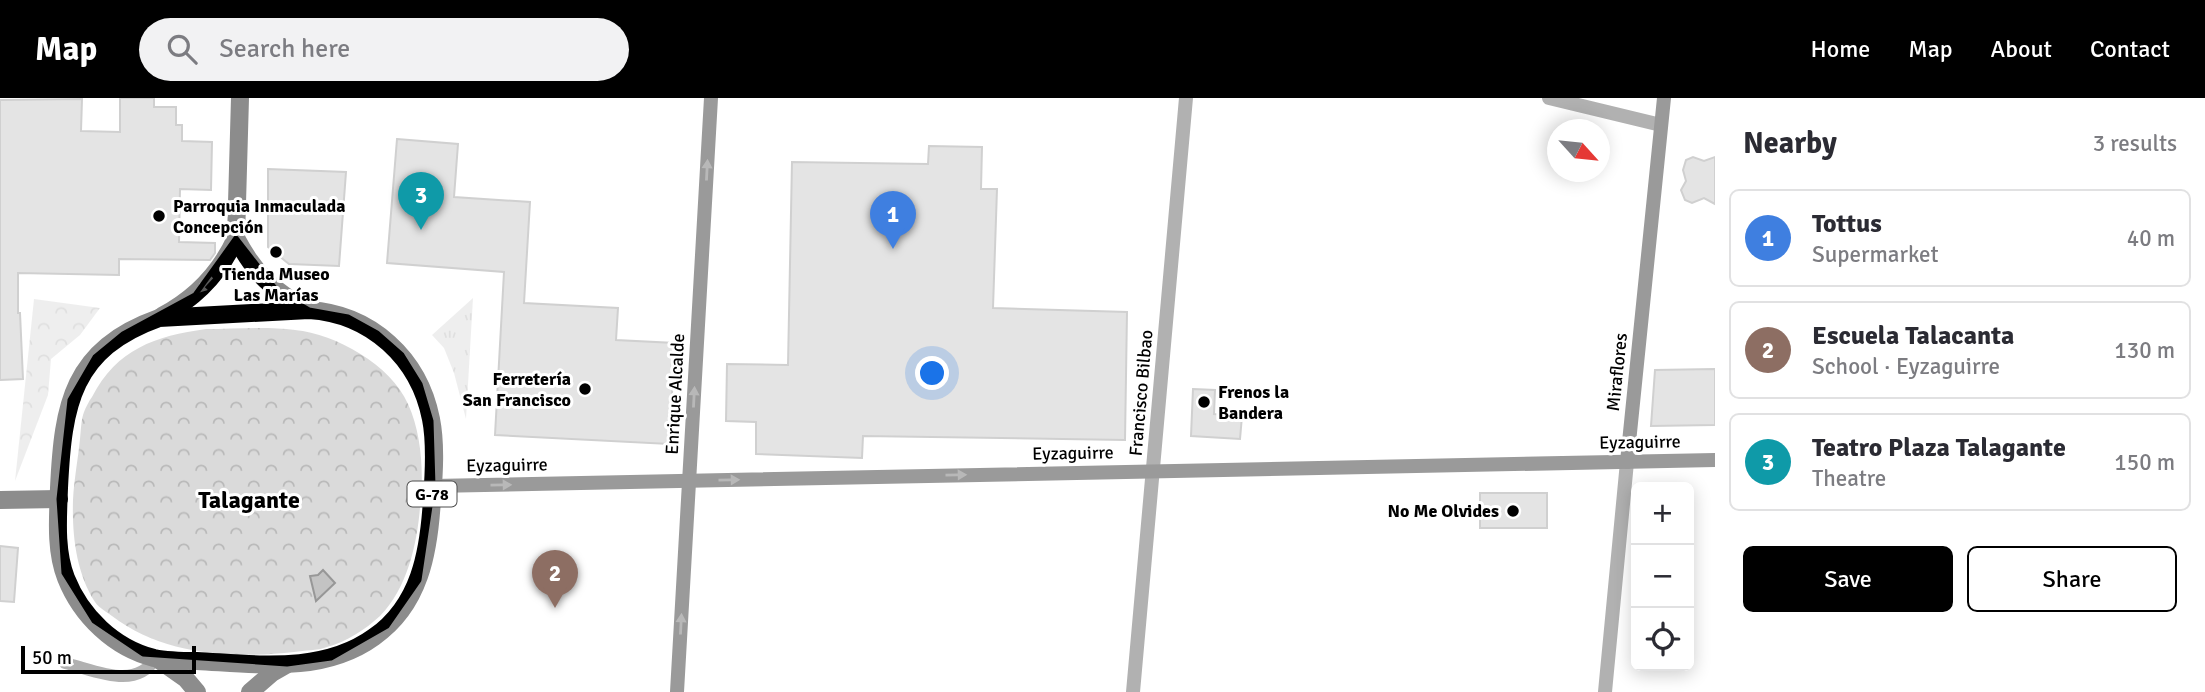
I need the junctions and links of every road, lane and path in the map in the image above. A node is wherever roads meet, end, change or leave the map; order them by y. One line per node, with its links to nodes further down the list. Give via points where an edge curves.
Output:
1 (240, 98): 7 (main road, G-78)
2 (711, 98): 13 (street, Enrique Alcalde, one-way to 2)
3 (1186, 98): 12 (street, Francisco Bilbao)
4 (1549, 98): 6 (street)
5 (1664, 98): 6 (street, Miraflores)
6 (1661, 125): 11 (street, Miraflores)
7 (236, 238): 8 (main road, G-78, via 261,278); 9 (main road, G-78, one-way to 9, via 210,280)
8 (309, 310): 9 (main road, G-78); 14 (main road, G-78, via 361,323 392,345 411,366 431,421)
9 (159, 318): 15 (main road, G-78, via 107,345 76,384 64,421)
10 (1715, 460): 11 (street, Eyzaguirre)
11 (1628, 462): 12 (street, Eyzaguirre); 24 (street, Miraflores)
12 (1154, 471): 13 (street, Eyzaguirre, one-way to 12); 23 (street, Francisco Bilbao)
13 (690, 481): 14 (street, Eyzaguirre, one-way to 13); 22 (street, Enrique Alcalde, one-way to 13)
14 (433, 486): 19 (main road, G-78, via 424,565 400,612 374,638 353,649)
15 (59, 499): 16 (main road); 17 (main road, G-78, via 60,556 76,599 116,640)
16 (0, 500)
17 (156, 658): 18 (lane, via 143,673 128,677); 19 (main road, G-78); 20 (main road, G-78)
18 (65, 663)
19 (287, 664): 21 (main road, G-78)
20 (197, 692)
21 (250, 692)
22 (677, 692)
23 (1133, 692)
24 (1605, 692)

